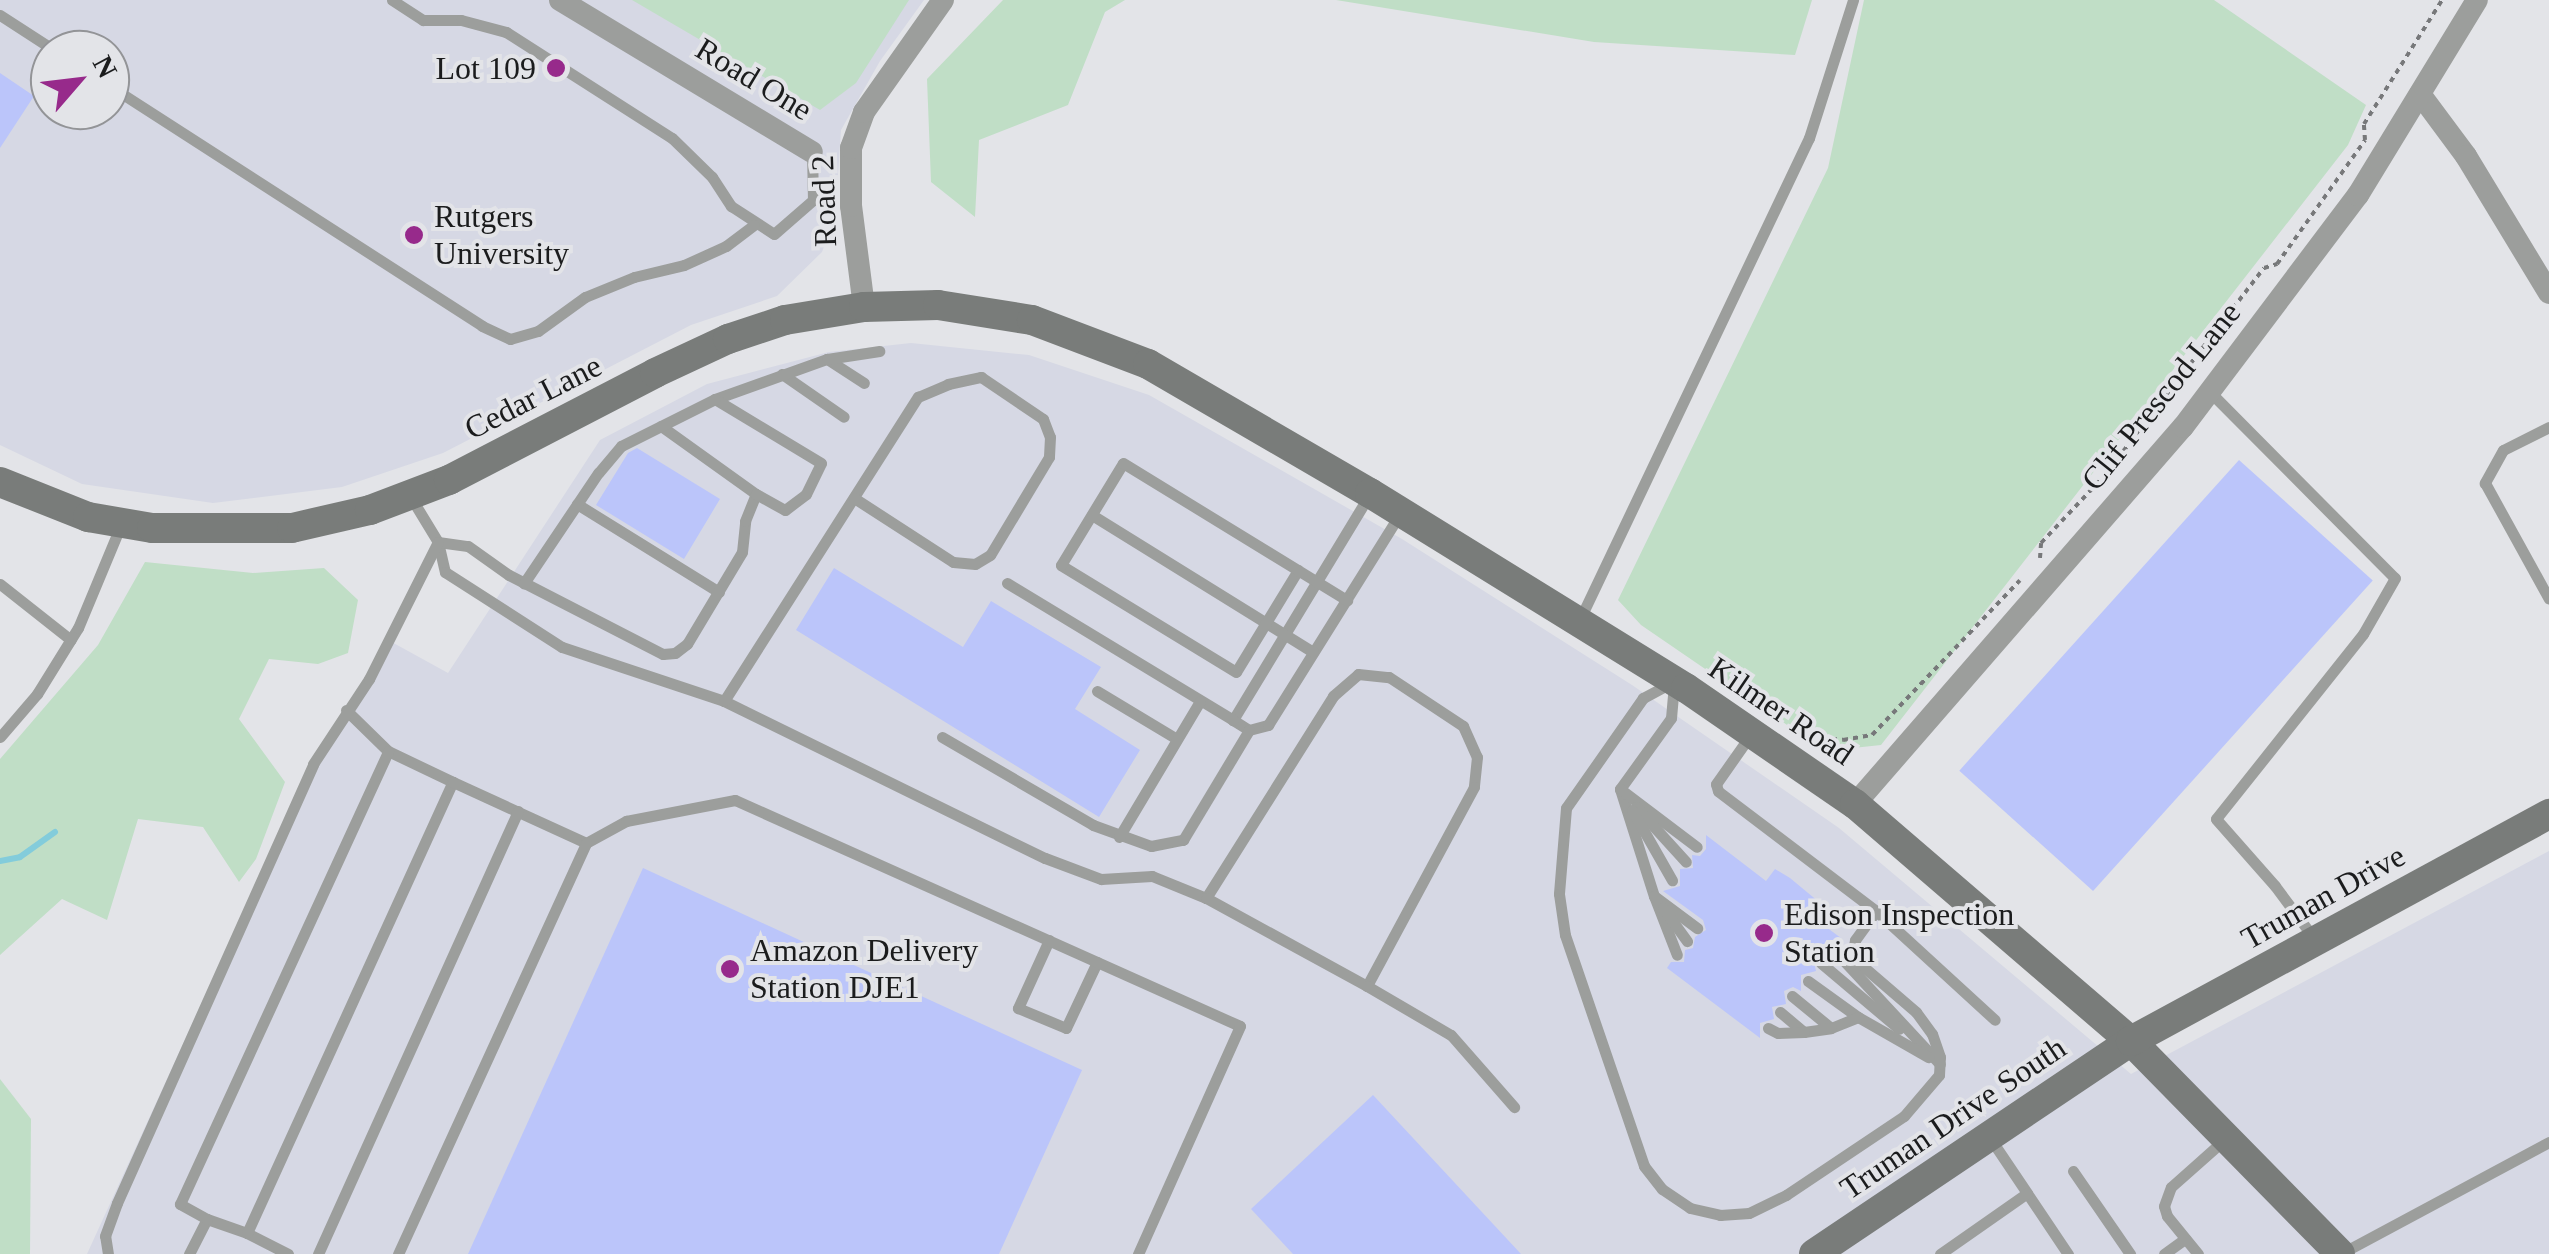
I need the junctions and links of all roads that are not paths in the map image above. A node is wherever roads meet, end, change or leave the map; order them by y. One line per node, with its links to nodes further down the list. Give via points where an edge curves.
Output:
1 (392, 0): 11 (lane, via 423,20 461,20 506,32 672,138)
2 (560, 0): 10 (street, Road One)
3 (943, 0): 13 (street, Road 2, via 864,112 851,148)
4 (1853, 0): 42 (lane, via 1809,138)
5 (2477, 0): 8 (street, Clif Prescod Lane)
6 (0, 16): 7 (lane)
7 (30, 35)
8 (2420, 94): 12 (street, via 2466,156); 19 (street, Clif Prescod Lane, via 2358,196)
9 (130, 99): 11 (lane, via 510,340 538,331 585,297 684,266)
10 (812, 152): 11 (lane, via 813,200 774,234)
11 (754, 225)
12 (2549, 294)
13 (864, 307): 14 (street, Cedar Lane, via 996,312); 27 (street, Cedar Lane, via 784,320 728,339)
14 (1095, 342): 25 (street, Kilmer Road, via 1148,364)
15 (879, 351): 16 (lane)
16 (826, 359): 17 (lane); 18 (lane)
17 (782, 374): 20 (lane); 21 (lane)
18 (864, 383)
19 (2210, 392): 61 (street, Clif Prescod Lane); 74 (lane, via 2395,578 2364,634 2216,819)
20 (714, 399): 22 (lane); 26 (lane, via 821,463 806,494 784,510)
21 (844, 417)
22 (661, 426): 26 (lane); 29 (lane, via 621,446)
23 (2549, 427): 40 (lane, via 2502,450 2486,483)
24 (0, 482): 32 (street, Cedar Lane, via 88,518)
25 (1370, 493): 30 (street, Kilmer Road); 36 (lane)
26 (756, 494): 39 (lane, via 742,552)
27 (410, 495): 32 (street, Cedar Lane, via 292,528 217,531); 33 (lane)
28 (854, 498): 28 (lane, via 918,397 948,384 981,377 1043,419 1050,437 1049,457 990,555 975,564 953,562); 49 (lane)
29 (576, 504): 37 (lane); 39 (lane)
30 (1401, 512): 41 (lane); 42 (street, Kilmer Road)
31 (1092, 515): 34 (lane, via 1123,463); 43 (lane); 43 (lane, via 1061,565 1236,672)
32 (122, 523): 45 (lane)
33 (438, 542): 37 (lane, via 468,546); 49 (lane, via 446,572 562,647); 51 (lane, via 369,680)
34 (1298, 570): 36 (lane); 43 (lane)
35 (1007, 582): 50 (lane)
36 (1318, 582): 41 (lane); 44 (lane)
37 (524, 583): 39 (lane, via 663,654 687,644)
38 (0, 584): 45 (lane)
39 (719, 592)
40 (2549, 599)
41 (1347, 600): 46 (lane)
42 (1578, 621): 47 (street, Kilmer Road)
43 (1266, 623): 44 (lane)
44 (1284, 634): 46 (lane); 52 (lane)
45 (71, 640): 55 (lane)
46 (1314, 652): 53 (lane, via 1268,726)
47 (1675, 681): 54 (street, Kilmer Road); 60 (lane, via 1671,718); 90 (lane, via 1643,698 1578,786 1561,826 1565,935 1644,1166 1690,1208 1749,1212 1786,1195 1904,1116 1940,1075)
48 (1097, 691): 57 (lane)
49 (724, 701): 70 (lane, via 1046,858 1102,878 1152,876)
50 (1200, 701): 52 (lane); 57 (lane)
51 (346, 710): 58 (lane); 100 (lane, via 313,764 133,1167 106,1236)
52 (1233, 720): 53 (lane)
53 (1249, 730): 64 (lane, via 1183,840 1151,846)
54 (1752, 733): 61 (street, Kilmer Road); 71 (lane, via 1716,784 1718,791)
55 (0, 737)
56 (942, 737): 64 (lane)
57 (1178, 739): 64 (lane)
58 (388, 751): 59 (lane); 97 (lane, via 180,1204)
59 (453, 782): 62 (lane); 98 (lane)
60 (1620, 789): 66 (lane); 67 (lane); 68 (lane); 69 (lane)
61 (1855, 804): 89 (street, Kilmer Road)
62 (518, 811): 65 (lane); 103 (lane)
63 (2549, 814): 74 (street, Truman Drive)
64 (1119, 837)
65 (586, 843): 73 (lane, via 626,821 735,800); 104 (lane)
66 (1697, 846)
67 (1686, 862)
68 (1672, 880)
69 (1654, 896): 72 (lane); 75 (lane); 77 (lane)
70 (1206, 898): 81 (lane); 81 (lane, via 1333,696 1358,674 1389,677 1463,726 1477,757 1474,787)
71 (1876, 911): 85 (lane); 90 (lane, via 1855,940 1852,958 1916,1012 1932,1034)
72 (1698, 928)
73 (1049, 940): 78 (lane); 78 (lane, via 1018,1008 1066,1028)
74 (2316, 941): 89 (street, Truman Drive)
75 (1687, 942)
76 (1832, 949): 90 (lane)
77 (1676, 955)
78 (1097, 962): 105 (lane, via 1240,1026)
79 (1822, 964): 90 (lane)
80 (1808, 981): 84 (lane)
81 (1366, 986): 91 (lane, via 1451,1035)
82 (1792, 996): 87 (lane)
83 (1780, 1012): 88 (lane)
84 (1858, 1017): 87 (lane); 90 (lane)
85 (1995, 1020)
86 (1768, 1028): 88 (lane)
87 (1831, 1028): 88 (lane)
88 (1804, 1032)
89 (2132, 1041): 92 (street, Truman Drive South); 93 (street, Kilmer Road)
90 (1940, 1064)
91 (1514, 1107)
92 (1988, 1134): 96 (lane); 106 (street, Truman Drive South)
93 (2227, 1137): 99 (lane, via 2167,1195 2167,1216); 112 (street, Kilmer Road)
94 (2549, 1142): 112 (lane)
95 (2073, 1171): 109 (lane)
96 (2027, 1193): 107 (lane); 108 (lane)
97 (207, 1219): 98 (lane); 101 (lane)
98 (247, 1234): 102 (lane)
99 (2185, 1239): 110 (lane); 111 (lane)
100 (108, 1254)
101 (189, 1254)
102 (288, 1254)
103 (318, 1254)
104 (398, 1254)
105 (1138, 1254)
106 (1814, 1254)
107 (1940, 1254)
108 (2068, 1254)
109 (2130, 1254)
110 (2164, 1254)
111 (2198, 1254)
112 (2340, 1254)

